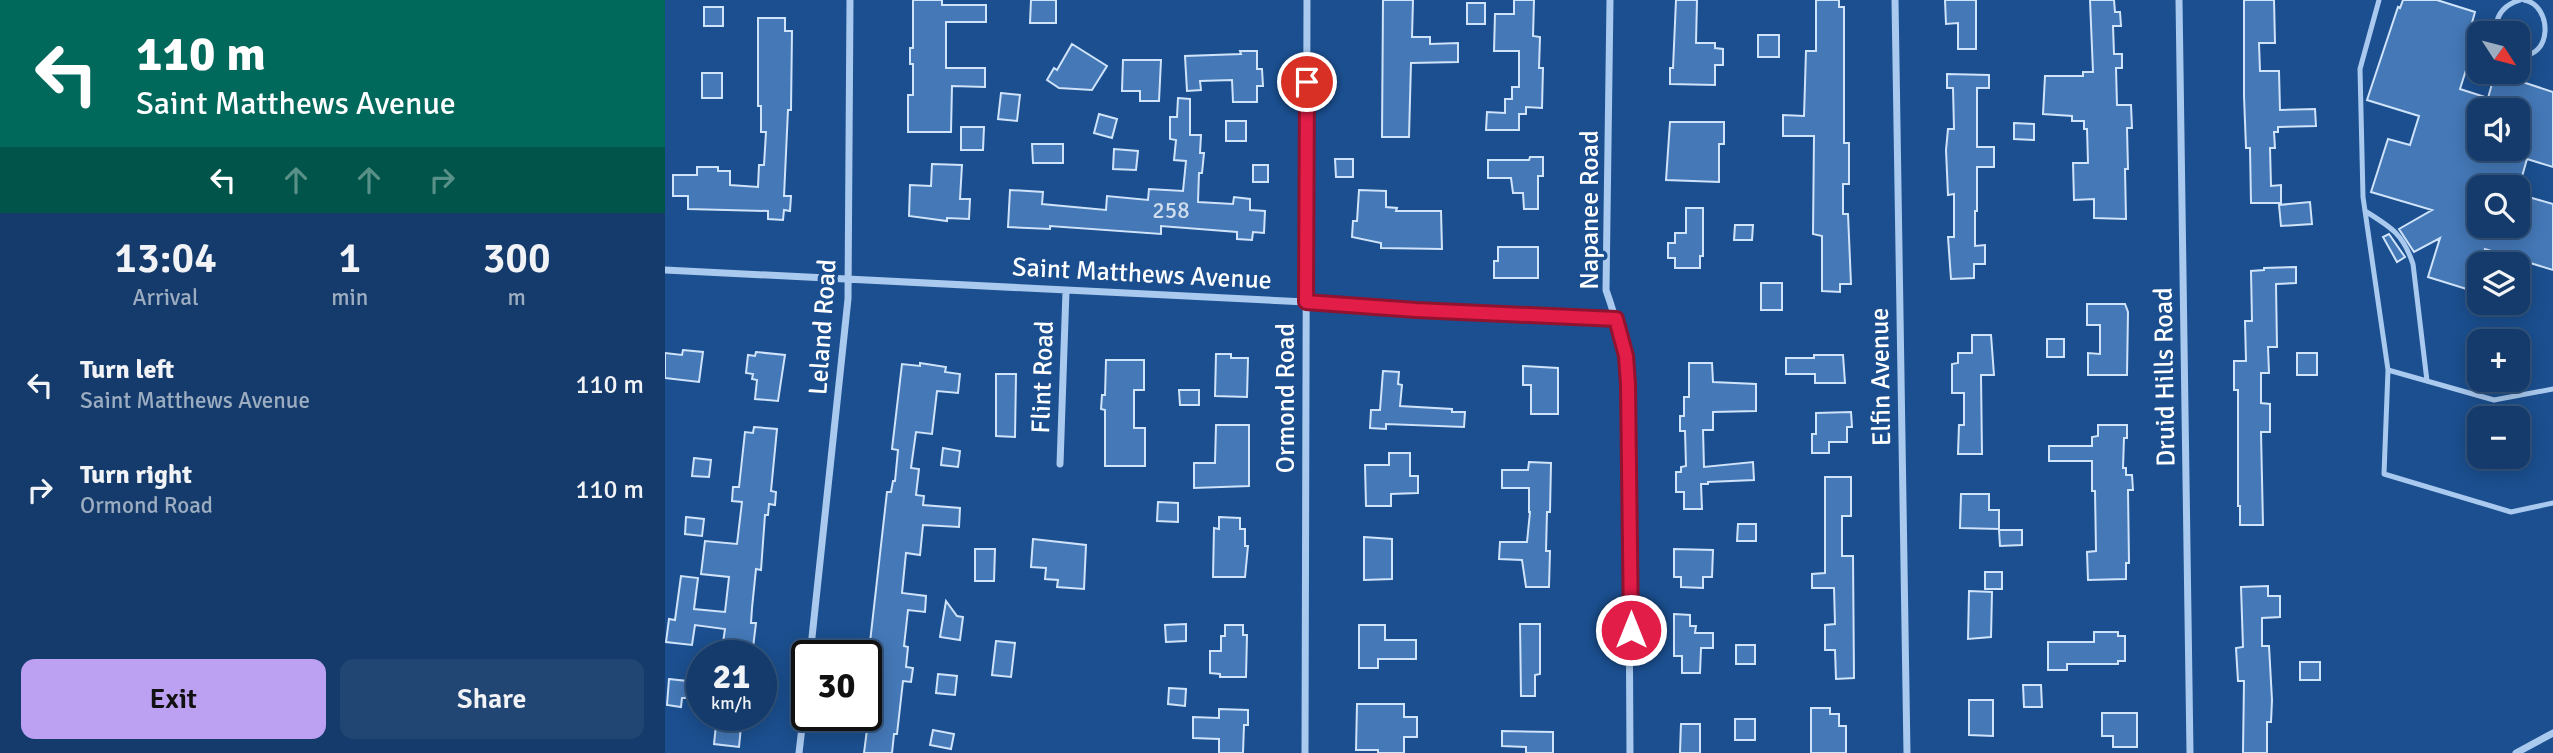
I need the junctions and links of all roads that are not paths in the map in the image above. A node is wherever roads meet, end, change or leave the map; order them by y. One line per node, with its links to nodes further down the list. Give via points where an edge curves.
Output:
1 (850, 0): 14 (street, Leland Road)
2 (1307, 0): 16 (street, Ormond Road)
3 (1610, 0): 17 (street, Napanee Road, via 1606,290)
4 (1895, 0): 29 (street, Elfin Avenue)
5 (2179, 0): 30 (street, Druid Hills Road)
6 (2379, 0): 12 (lane, via 2360,69)
7 (2501, 0): 9 (lane)
8 (2522, 0): 9 (lane); 11 (lane, via 2542,6 2551,25 2545,46)
9 (2502, 9): 10 (lane)
10 (2497, 21)
11 (2531, 54)
12 (2365, 211): 18 (lane); 19 (lane, via 2391,226 2407,247)
13 (665, 270): 14 (street, Saint Matthews Avenue)
14 (848, 281): 15 (street, Saint Matthews Avenue); 23 (street, Leland Road)
15 (1066, 291): 16 (street, Saint Matthews Avenue); 21 (street, Flint Road)
16 (1306, 302): 17 (street, Saint Matthews Avenue); 27 (street, Ormond Road)
17 (1616, 319): 28 (street, Napanee Road, via 1628,384)
18 (2388, 370): 19 (lane); 22 (lane, via 2384,474 2511,512)
19 (2427, 381): 20 (lane, via 2494,400)
20 (2553, 389)
21 (1060, 464)
22 (2553, 503)
23 (812, 640)
24 (802, 731): 26 (street)
25 (2553, 733): 31 (street)
26 (799, 753)
27 (1305, 753)
28 (1630, 753)
29 (1907, 753)
30 (2190, 753)
31 (2516, 753)

